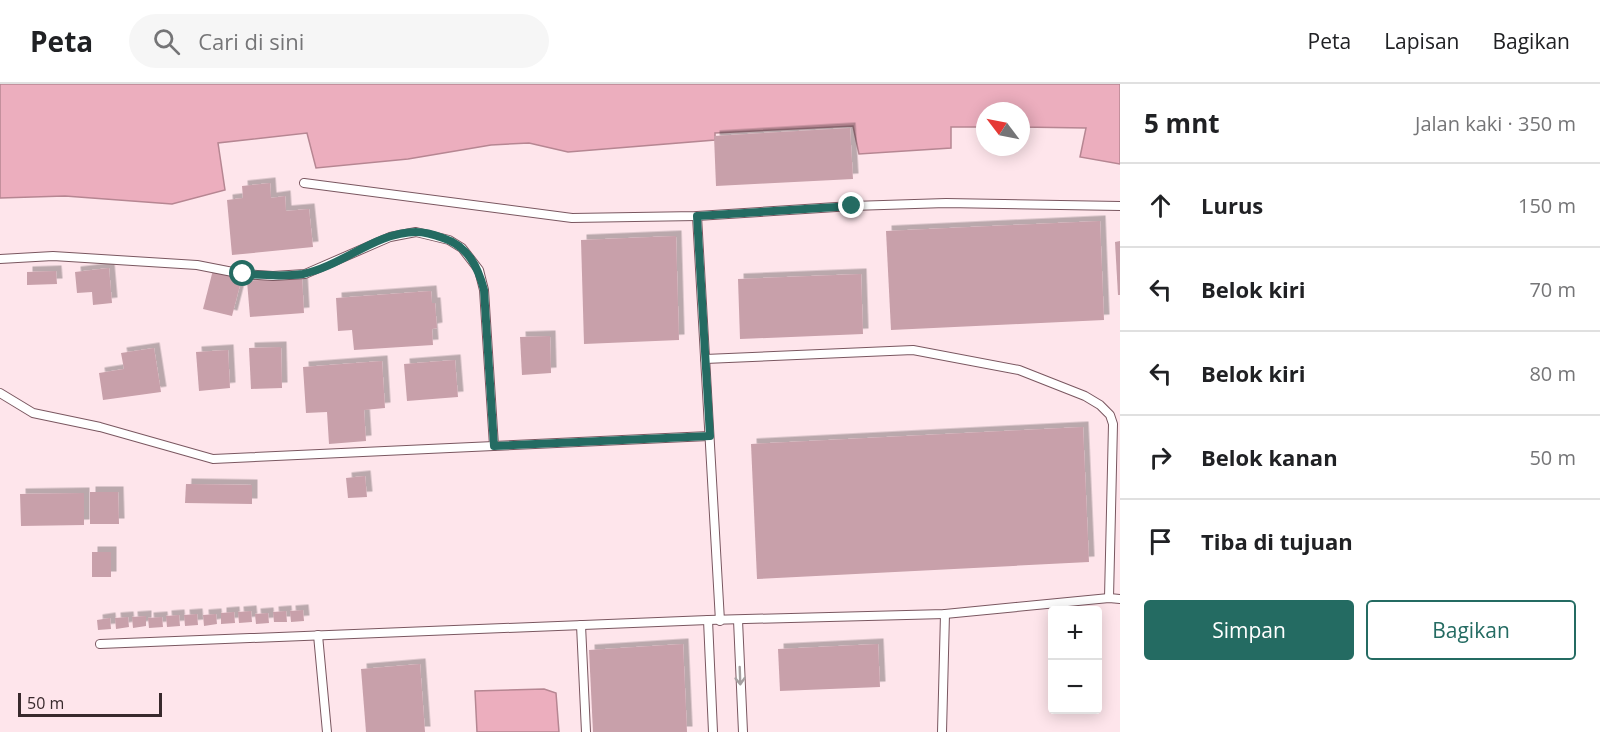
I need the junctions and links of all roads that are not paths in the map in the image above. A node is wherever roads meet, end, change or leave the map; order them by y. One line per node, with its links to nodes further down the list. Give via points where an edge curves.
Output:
1 (304, 183): 3 (lane, via 572,218)
2 (1120, 206): 3 (lane, via 946,203)
3 (697, 216): 5 (lane)
4 (0, 259): 8 (lane, via 53,256 125,260 273,276 304,273 390,237 416,232 448,240 471,258 484,290)
5 (705, 359): 7 (lane); 9 (lane, via 913,350 1019,370 1085,396 1110,415 1113,424)
6 (0, 393): 8 (lane, via 33,413 100,427 213,459)
7 (710, 436): 8 (lane); 14 (lane)
8 (494, 446)
9 (1109, 598): 10 (lane); 11 (lane)
10 (1120, 599)
11 (945, 614): 13 (lane); 22 (lane)
12 (708, 620): 14 (lane); 15 (lane); 20 (lane)
13 (738, 620): 14 (lane); 21 (lane, one-way to 21)
14 (720, 621)
15 (581, 625): 16 (lane); 19 (lane)
16 (318, 636): 17 (lane); 18 (lane)
17 (100, 644)
18 (327, 732)
19 (586, 732)
20 (713, 732)
21 (743, 732)
22 (942, 732)

